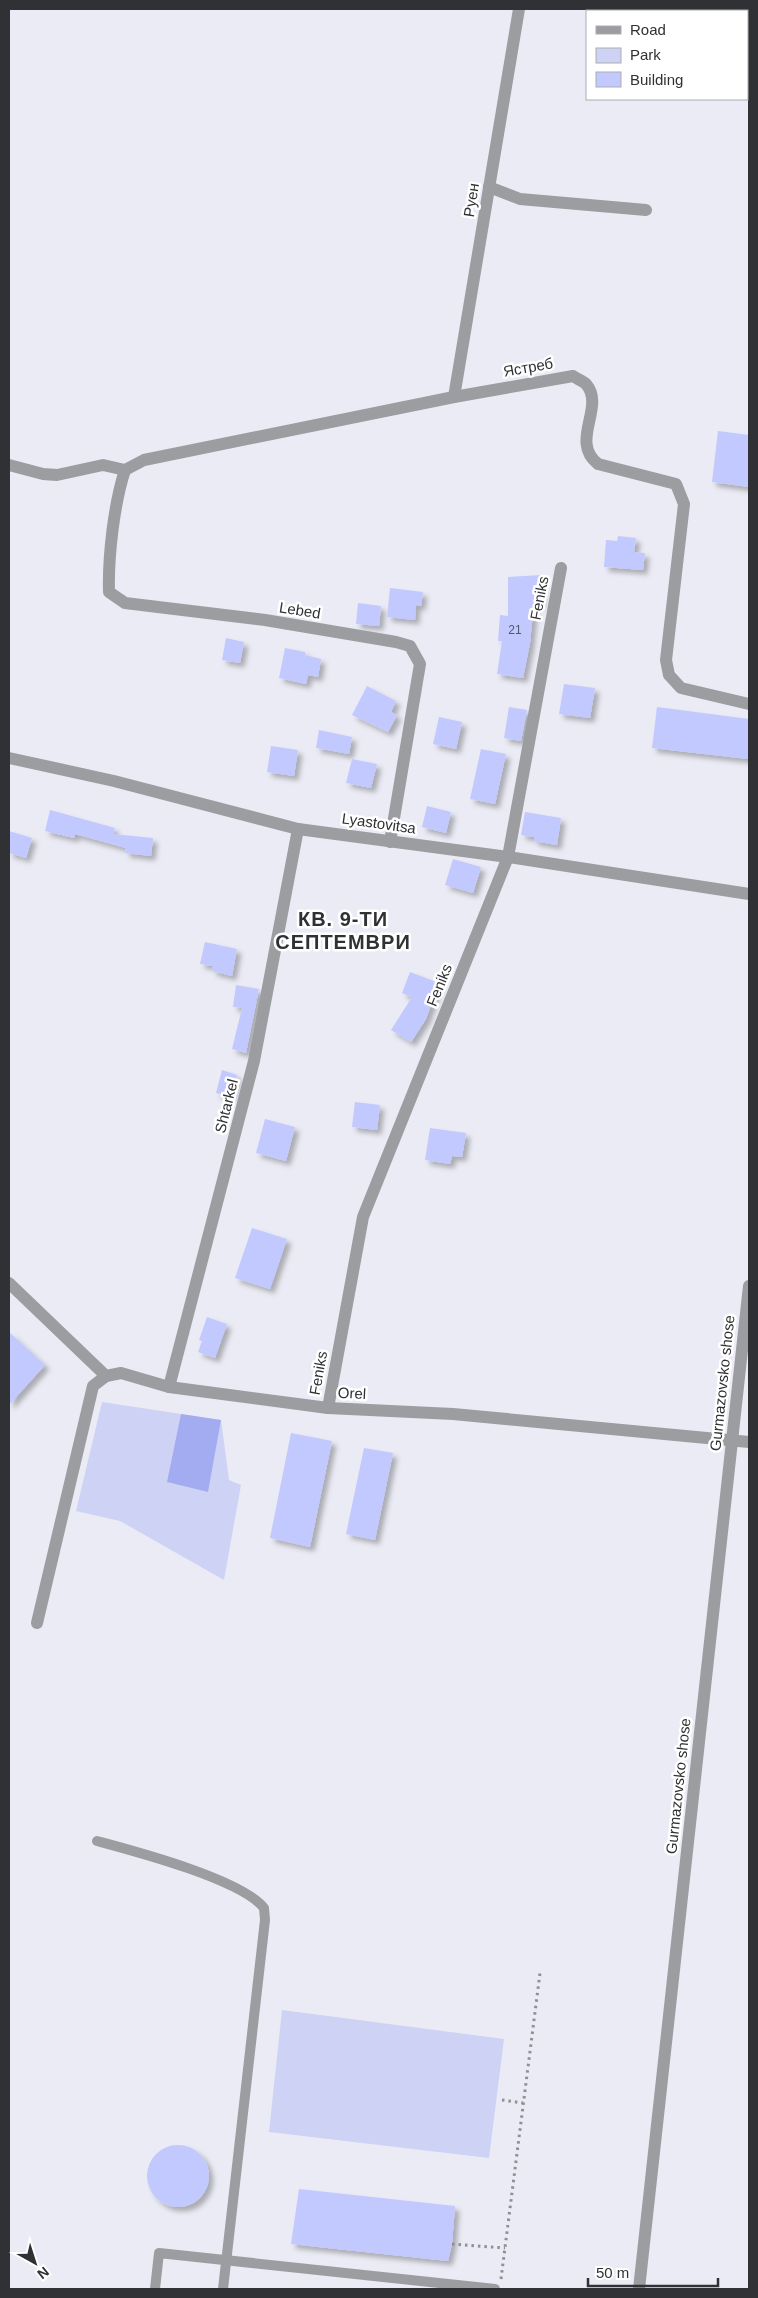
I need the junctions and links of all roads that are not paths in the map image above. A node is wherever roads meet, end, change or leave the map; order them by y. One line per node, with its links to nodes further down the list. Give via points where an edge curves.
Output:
1 (519, 9): 2 (street, Руен)
2 (489, 187): 3 (street, via 520,199); 4 (street, Руен)
3 (646, 210)
4 (454, 397): 6 (street, Ястреб, via 144,460); 8 (street, Ястреб, via 573,376 586,384 593,398 586,445 589,457 598,464 676,484 684,504 666,660 669,675 681,688)
5 (9, 465): 6 (street, via 57,475 103,465)
6 (125, 470): 11 (street, Lebed, via 119,490 109,575 109,592 125,603 266,620 410,646 420,664)
7 (561, 568): 12 (street, Feniks)
8 (749, 704)
9 (9, 758): 10 (street, Lyastovitsa, via 114,781)
10 (298, 829): 11 (street, Lyastovitsa); 17 (street, Shtarkel, via 254,1062)
11 (390, 842): 12 (street, Lyastovitsa)
12 (508, 856): 13 (street, Lyastovitsa); 18 (street, Feniks, via 363,1217)
13 (749, 894)
14 (9, 1282): 16 (street)
15 (749, 1286): 19 (street, Gurmazovsko shose)
16 (106, 1376): 17 (street, Orel, via 121,1374); 21 (street, via 92,1386)
17 (169, 1387): 18 (street, Orel)
18 (328, 1408): 19 (street, Orel, via 453,1414)
19 (732, 1440): 20 (street, Orel); 27 (street, Gurmazovsko shose)
20 (749, 1442)
21 (37, 1623)
22 (97, 1841): 23 (lane, via 152,1856 221,1882 249,1895 264,1908)
23 (226, 2261): 24 (lane); 25 (lane, via 159,2253); 26 (lane)
24 (498, 2285)
25 (155, 2289)
26 (223, 2289)
27 (640, 2289)

